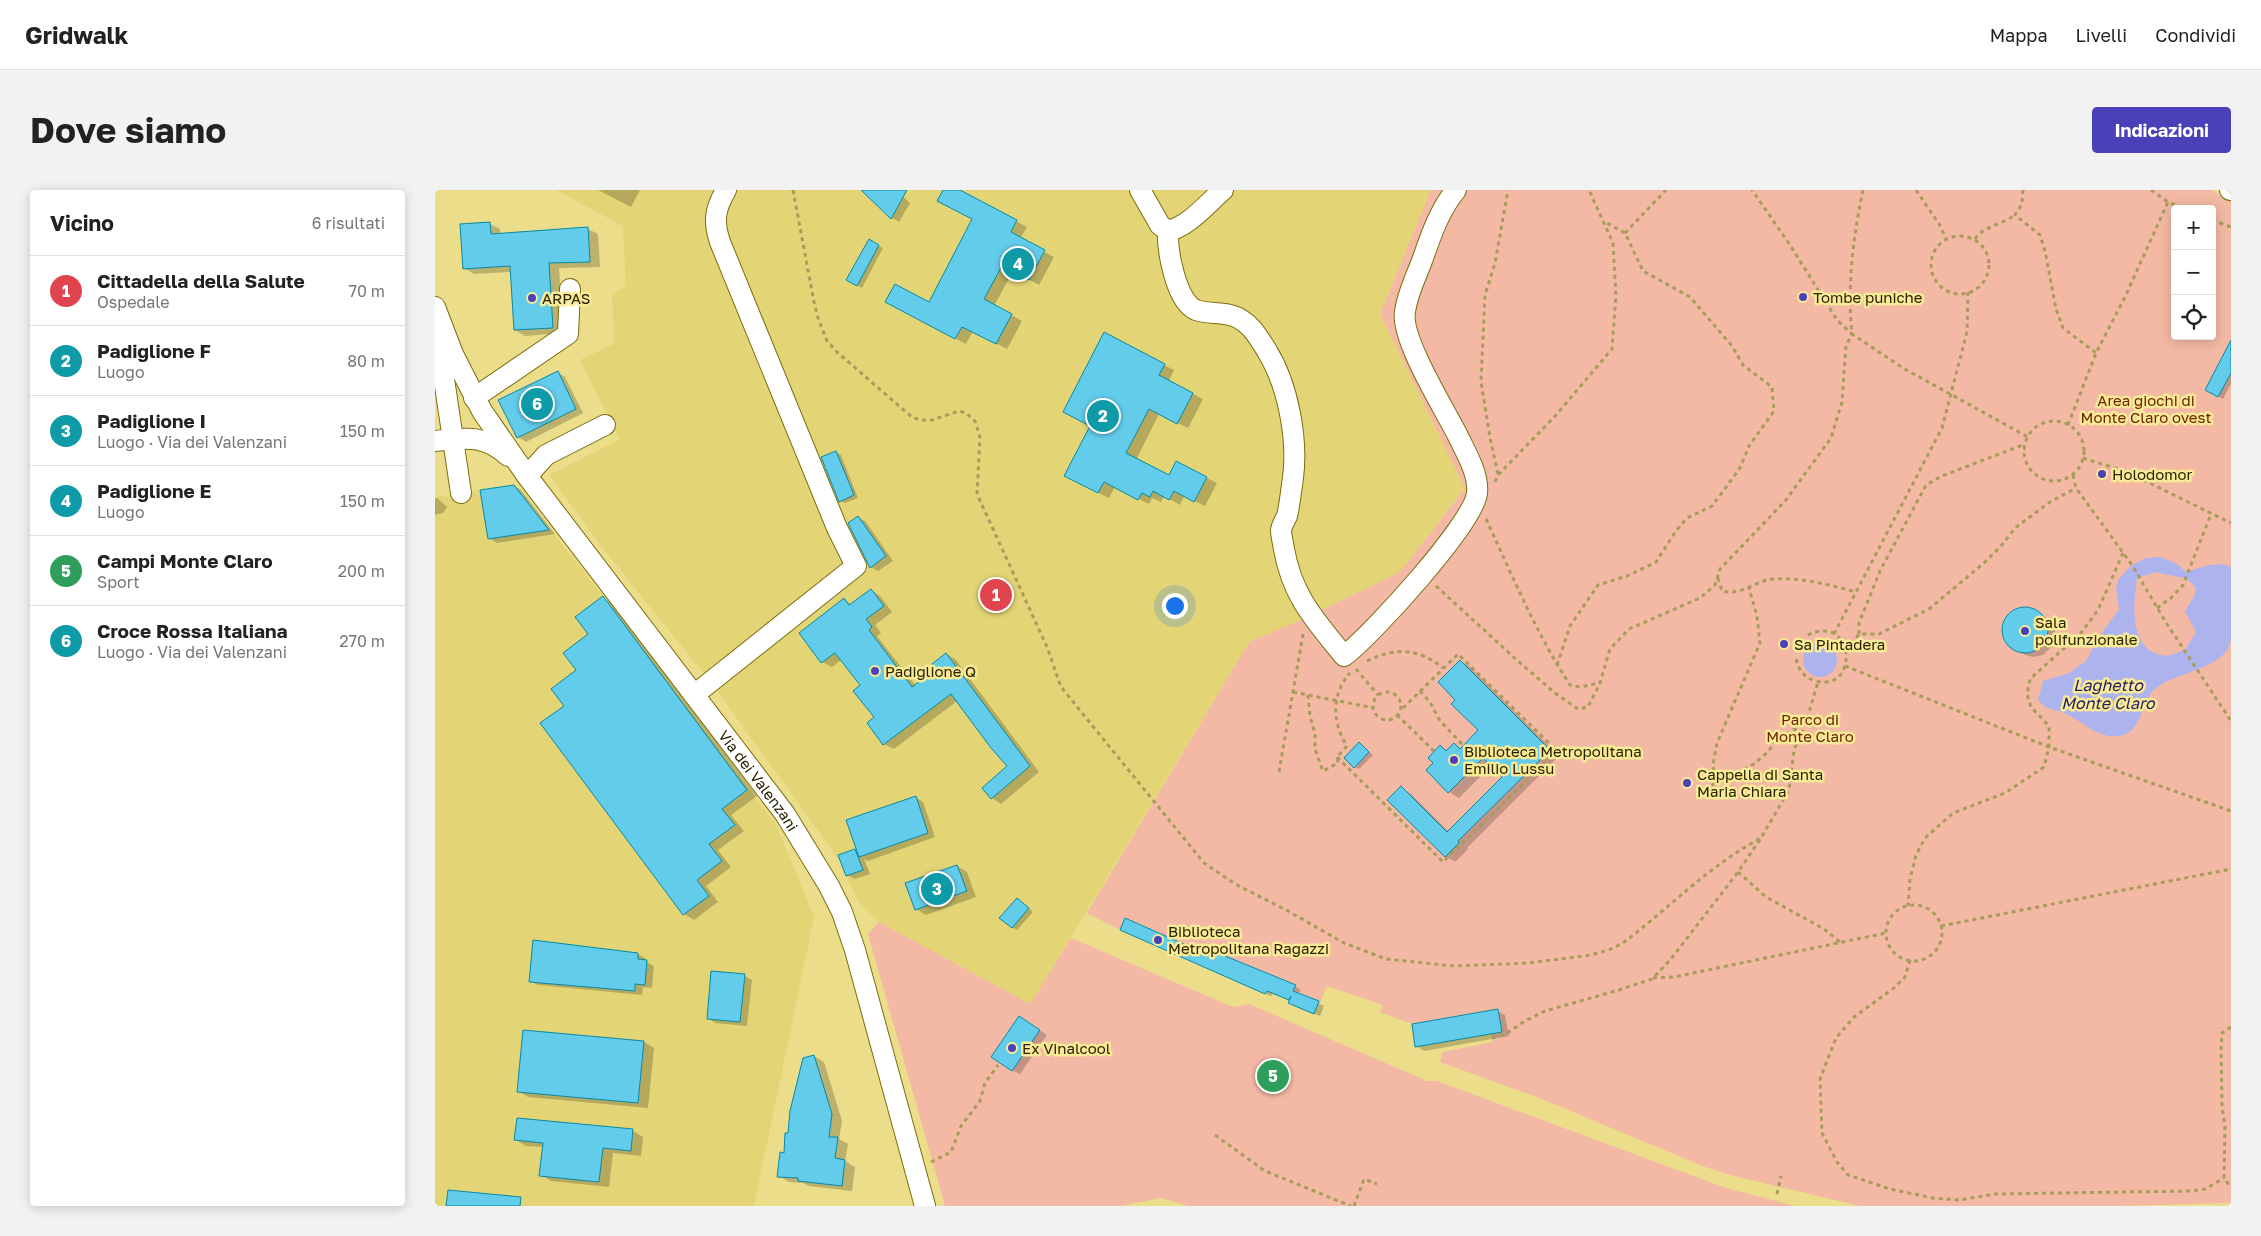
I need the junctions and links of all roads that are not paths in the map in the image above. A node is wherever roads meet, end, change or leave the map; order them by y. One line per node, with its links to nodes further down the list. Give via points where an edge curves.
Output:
1 (725, 190): 14 (street, via 715,212 715,228 819,485 856,566)
2 (1140, 190): 5 (street, via 1160,225)
3 (1223, 190): 5 (street, via 1192,218)
4 (1456, 190): 5 (street, via 1430,237 1404,312 1415,352 1467,457 1475,476 1477,493 1473,508 1423,574 1369,634 1344,656 1311,616 1293,586 1281,530 1287,514 1294,462 1289,413 1277,368 1246,322 1231,315 1189,306 1170,262)
5 (1168, 231)
6 (570, 289): 9 (street, via 568,334)
7 (435, 307): 9 (street, Via dei Valenzani)
8 (435, 317): 11 (street)
9 (478, 405): 12 (street, Via dei Valenzani)
10 (605, 425): 12 (street, via 546,455)
11 (444, 440): 12 (street, via 470,438 492,443); 13 (street)
12 (527, 476): 14 (street, Via dei Valenzani)
13 (461, 493)
14 (694, 695): 15 (street, Via dei Valenzani, via 785,814 842,912)
15 (925, 1206)

